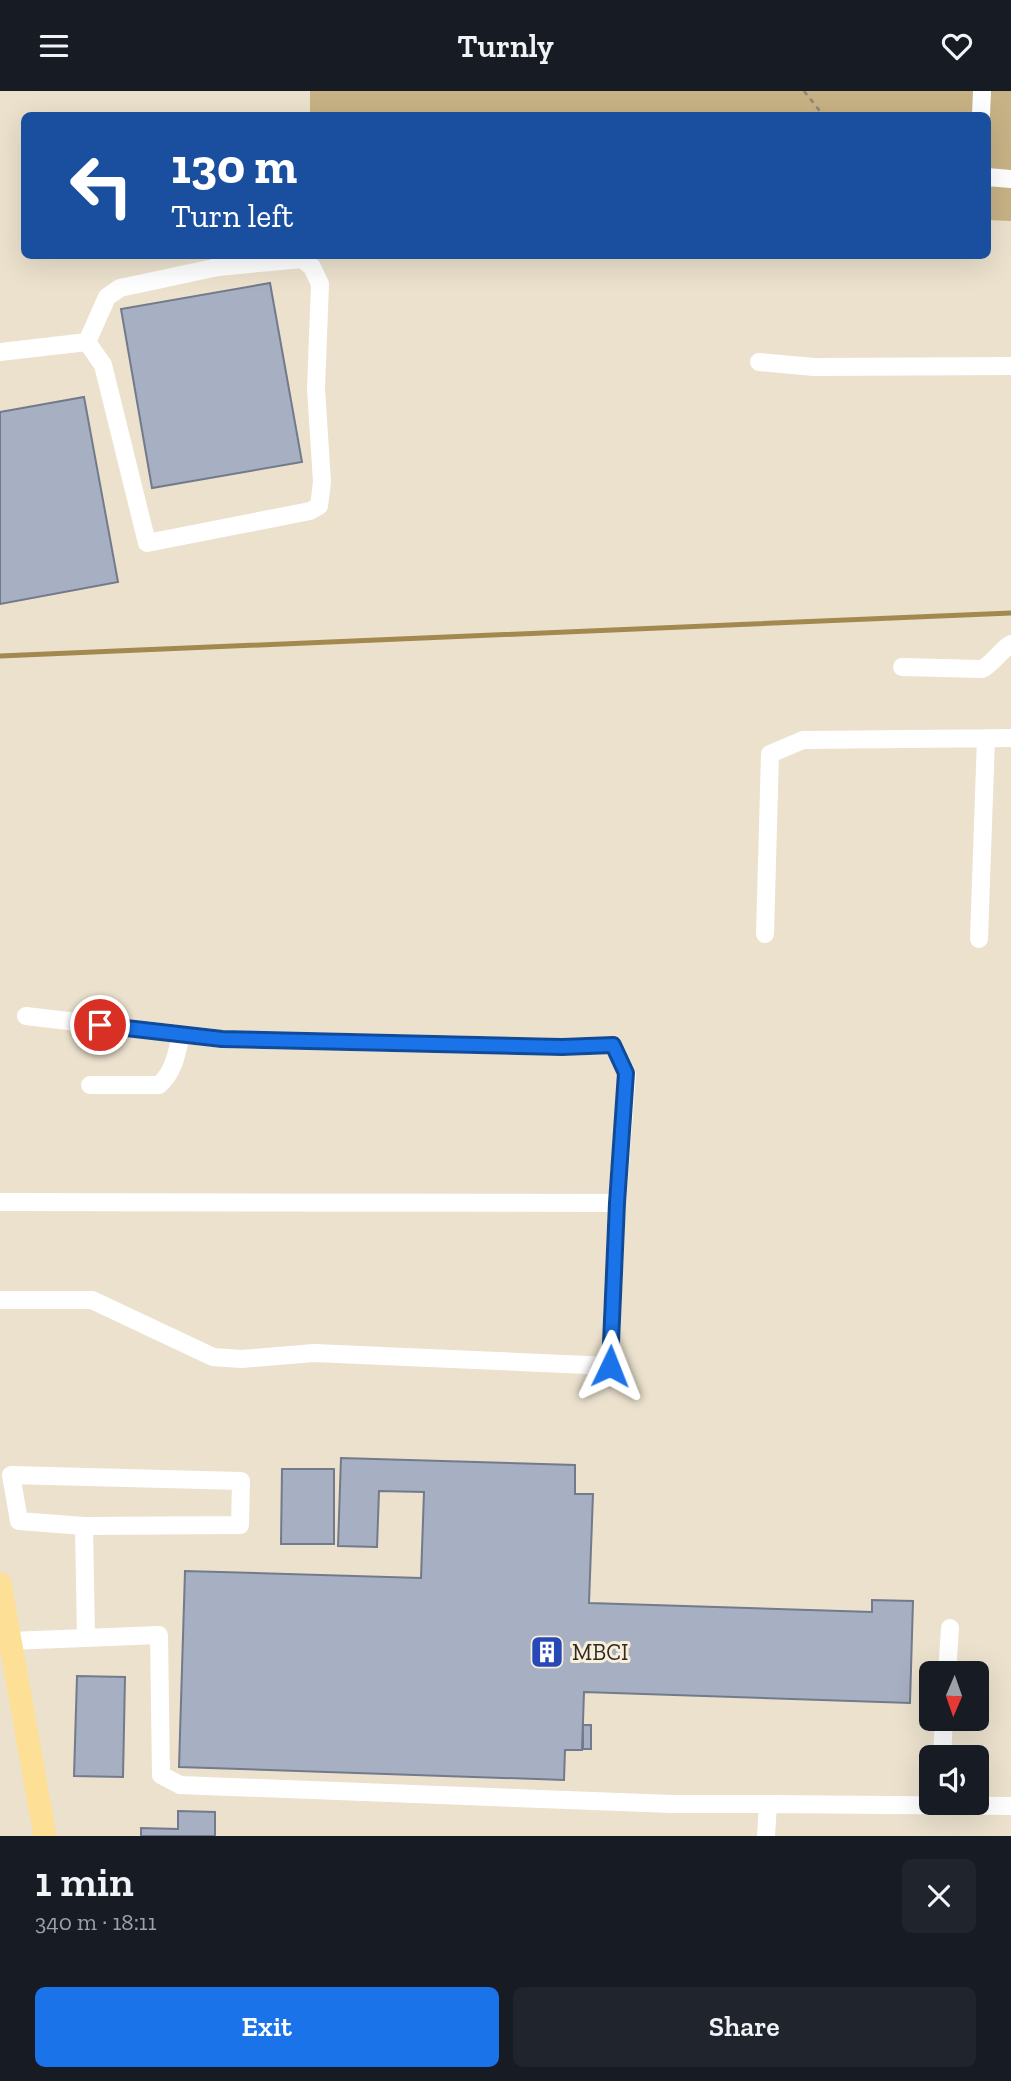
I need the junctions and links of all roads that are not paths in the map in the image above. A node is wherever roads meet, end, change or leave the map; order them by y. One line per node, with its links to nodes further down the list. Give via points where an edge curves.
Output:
1 (982, 91): 2 (lane)
2 (981, 112)
3 (991, 177): 4 (lane)
4 (1011, 179)
5 (87, 342): 5 (lane, via 107,297 120,288 218,267 302,259 320,284 316,388 322,482 319,506 147,543 103,365); 6 (lane)
6 (0, 352)
7 (759, 362): 8 (lane, via 814,367)
8 (1011, 366)
9 (1011, 644): 10 (lane, via 982,669)
10 (902, 667)
11 (986, 738): 12 (lane); 13 (lane, via 803,740 770,754); 14 (lane)
12 (1011, 738)
13 (765, 934)
14 (979, 939)
15 (26, 1017): 16 (lane)
16 (181, 1034): 17 (lane, via 177,1055 159,1085); 19 (lane, via 222,1039 613,1045 626,1073)
17 (90, 1086)
18 (0, 1202): 19 (lane)
19 (617, 1203): 20 (lane, via 610,1366 314,1353 241,1359 213,1356 92,1300)
20 (0, 1300)
21 (84, 1525): 21 (lane, via 19,1521 10,1475 241,1481 240,1525); 24 (lane)
22 (0, 1584): 25 (main road)
23 (950, 1628): 26 (lane)
24 (86, 1637): 25 (lane); 27 (lane, via 159,1636 161,1775 180,1786)
25 (10, 1641): 31 (main road)
26 (948, 1661)
27 (768, 1804): 28 (lane); 32 (lane)
28 (919, 1804)
29 (989, 1805): 30 (lane)
30 (1011, 1806)
31 (45, 1836)
32 (766, 1836)

